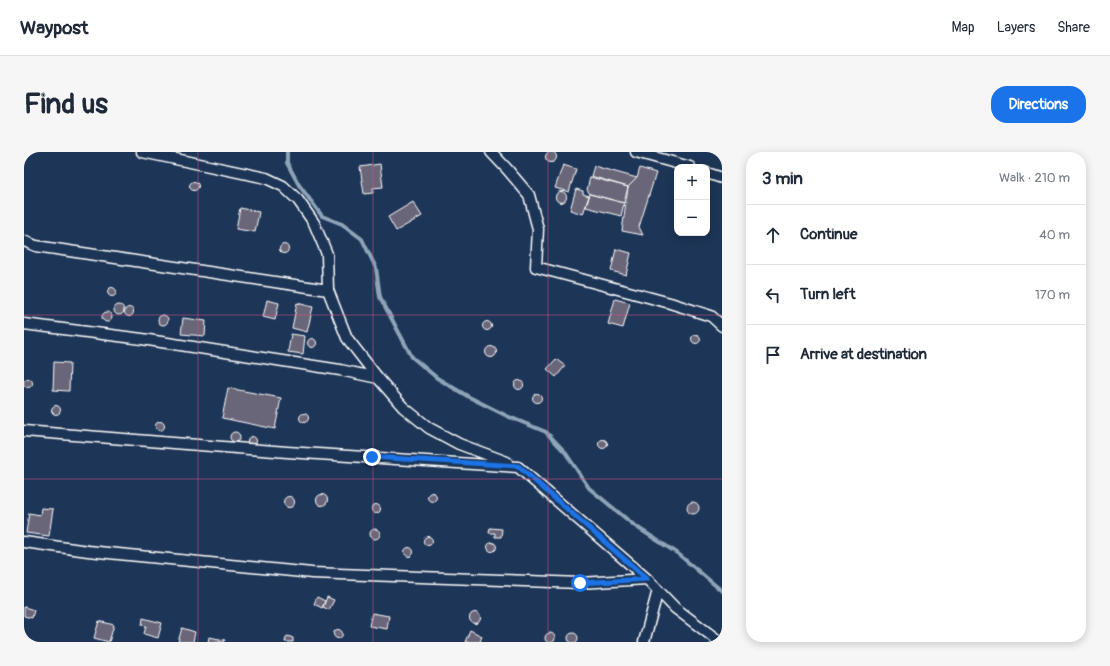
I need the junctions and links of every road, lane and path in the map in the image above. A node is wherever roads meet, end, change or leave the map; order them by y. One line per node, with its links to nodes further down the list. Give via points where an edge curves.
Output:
1 (144, 152): 8 (street, via 266,178 283,186 298,200 314,223 327,254)
2 (491, 152): 10 (street, via 530,195 538,229 536,267 711,316)
3 (636, 152): 4 (street)
4 (679, 164)
5 (710, 173): 6 (street)
6 (722, 178)
7 (24, 241): 8 (street, via 36,246)
8 (328, 290): 11 (street, via 347,338)
9 (24, 324): 11 (street, via 142,339)
10 (722, 326)
11 (378, 378): 13 (street, via 404,407 429,428 459,444)
12 (24, 431): 13 (street, via 263,450)
13 (518, 466): 15 (street)
14 (24, 542): 15 (street, via 96,552 312,573 580,583)
15 (647, 579): 16 (street)
16 (658, 590): 17 (street); 18 (street, via 675,608)
17 (644, 642)
18 (720, 642)

